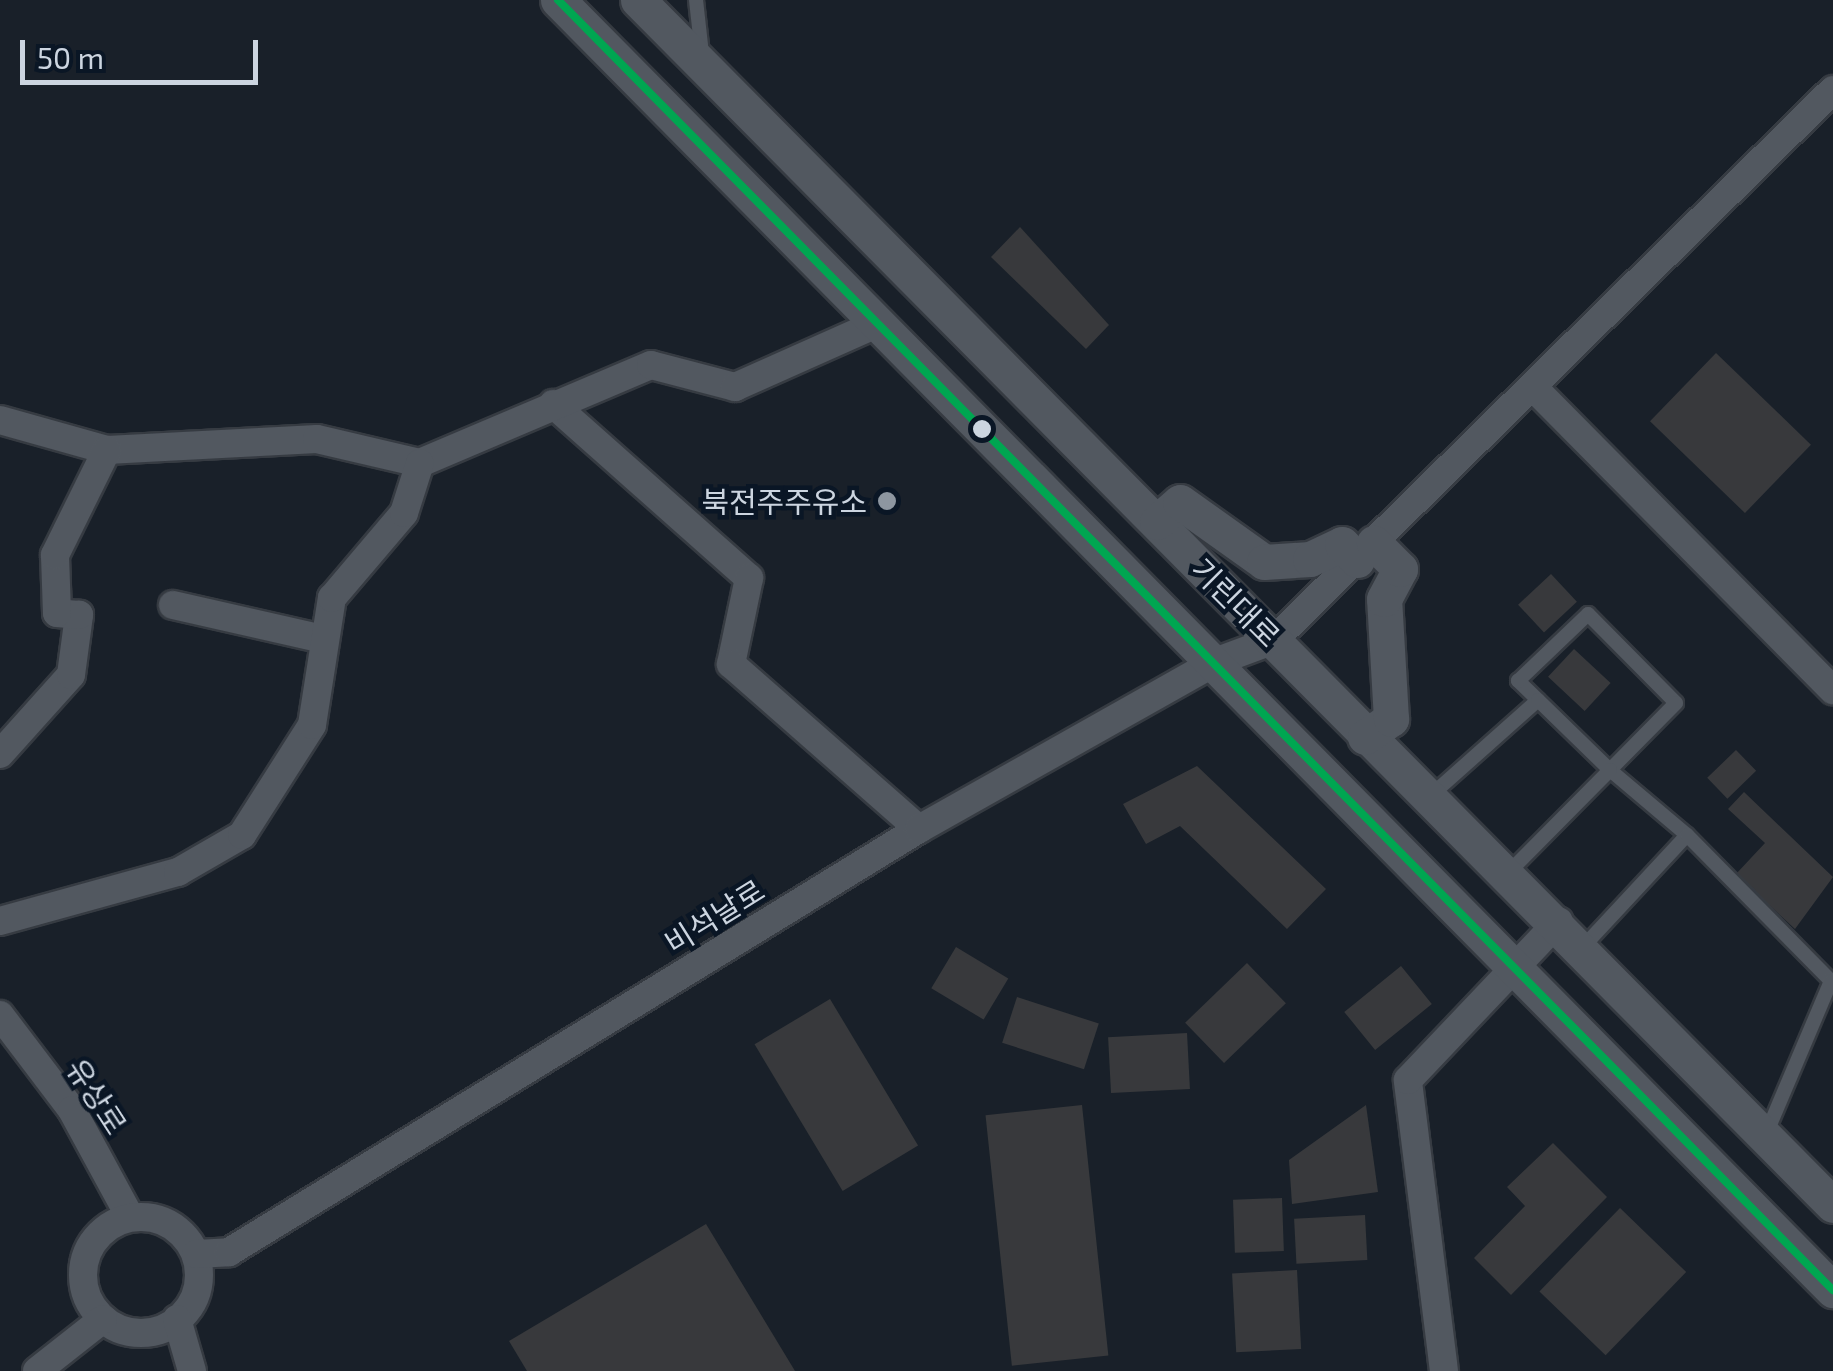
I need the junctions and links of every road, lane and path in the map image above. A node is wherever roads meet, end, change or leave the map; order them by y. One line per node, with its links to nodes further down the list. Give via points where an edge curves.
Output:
1 (558, 0): 6 (street, 기린대로)
2 (638, 0): 4 (street, 기린대로)
3 (696, 0): 4 (lane)
4 (703, 65): 12 (street, 기린대로)
5 (1833, 90): 7 (street)
6 (878, 323): 8 (street, via 735,387 651,366); 17 (street, 기린대로)
7 (1535, 389): 13 (street); 18 (street)
8 (553, 404): 11 (street); 24 (street, via 749,578 731,664)
9 (0, 420): 10 (street)
10 (106, 450): 11 (street, via 317,440); 21 (street, via 55,555 57,613 79,615 71,675)
11 (420, 463): 15 (street, via 404,513 332,598)
12 (1157, 522): 13 (street, via 1180,502 1264,562 1310,559 1342,544); 16 (street, 기린대로)
13 (1366, 551): 16 (street); 20 (street, via 1400,569 1384,599 1392,719)
14 (173, 604): 15 (street)
15 (323, 639): 27 (street, via 312,726 242,835 178,872)
16 (1274, 640): 17 (street, 비석날로); 20 (street, 기린대로)
17 (1215, 662): 24 (street, 비석날로); 30 (street, 기린대로)
18 (1833, 690)
19 (1538, 700): 22 (lane); 22 (lane, via 1518,681 1588,614 1676,702); 23 (lane)
20 (1366, 737): 23 (street, 기린대로)
21 (0, 754)
22 (1610, 770): 25 (lane); 26 (lane)
23 (1425, 801): 26 (street, 기린대로)
24 (920, 829): 35 (street, 비석날로, via 229,1252)
25 (1687, 835): 29 (lane); 32 (lane, via 1832,982)
26 (1503, 878): 28 (street, 기린대로)
27 (0, 921)
28 (1559, 921): 29 (street, 기린대로); 30 (street)
29 (1582, 948): 32 (street, 기린대로)
30 (1514, 972): 36 (street, 기린대로); 41 (street, via 1408,1080)
31 (0, 1016): 34 (street, 유상로, via 72,1110)
32 (1764, 1138): 33 (street, 기린대로)
33 (1833, 1205)
34 (130, 1217): 35 (street, via 170,1224); 37 (street, via 91,1243 84,1262 90,1303)
35 (196, 1254): 38 (street, via 195,1297)
36 (1833, 1290)
37 (103, 1319): 38 (street, via 132,1332); 39 (street)
38 (177, 1320): 40 (street)
39 (37, 1371)
40 (192, 1371)
41 (1444, 1371)

